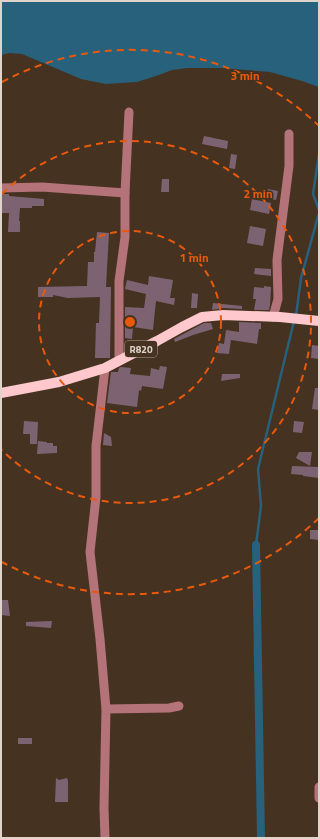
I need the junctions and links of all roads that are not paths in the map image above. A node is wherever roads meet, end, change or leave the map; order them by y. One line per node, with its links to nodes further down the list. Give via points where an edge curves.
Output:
1 (129, 112): 4 (street)
2 (289, 134): 5 (street, via 289,166 277,260)
3 (1, 188): 4 (street, via 42,187)
4 (125, 193): 7 (street, via 119,281)
5 (276, 317): 6 (main road, R820); 7 (main road, R820, via 202,317)
6 (318, 321)
7 (119, 361): 8 (main road, R820)
8 (104, 368): 9 (main road, R820, via 60,382); 11 (street, via 96,446 96,497 90,552)
9 (1, 393)
10 (179, 706): 11 (street)
11 (106, 709): 14 (street)
12 (319, 787): 13 (street)
13 (319, 798)
14 (105, 838)

